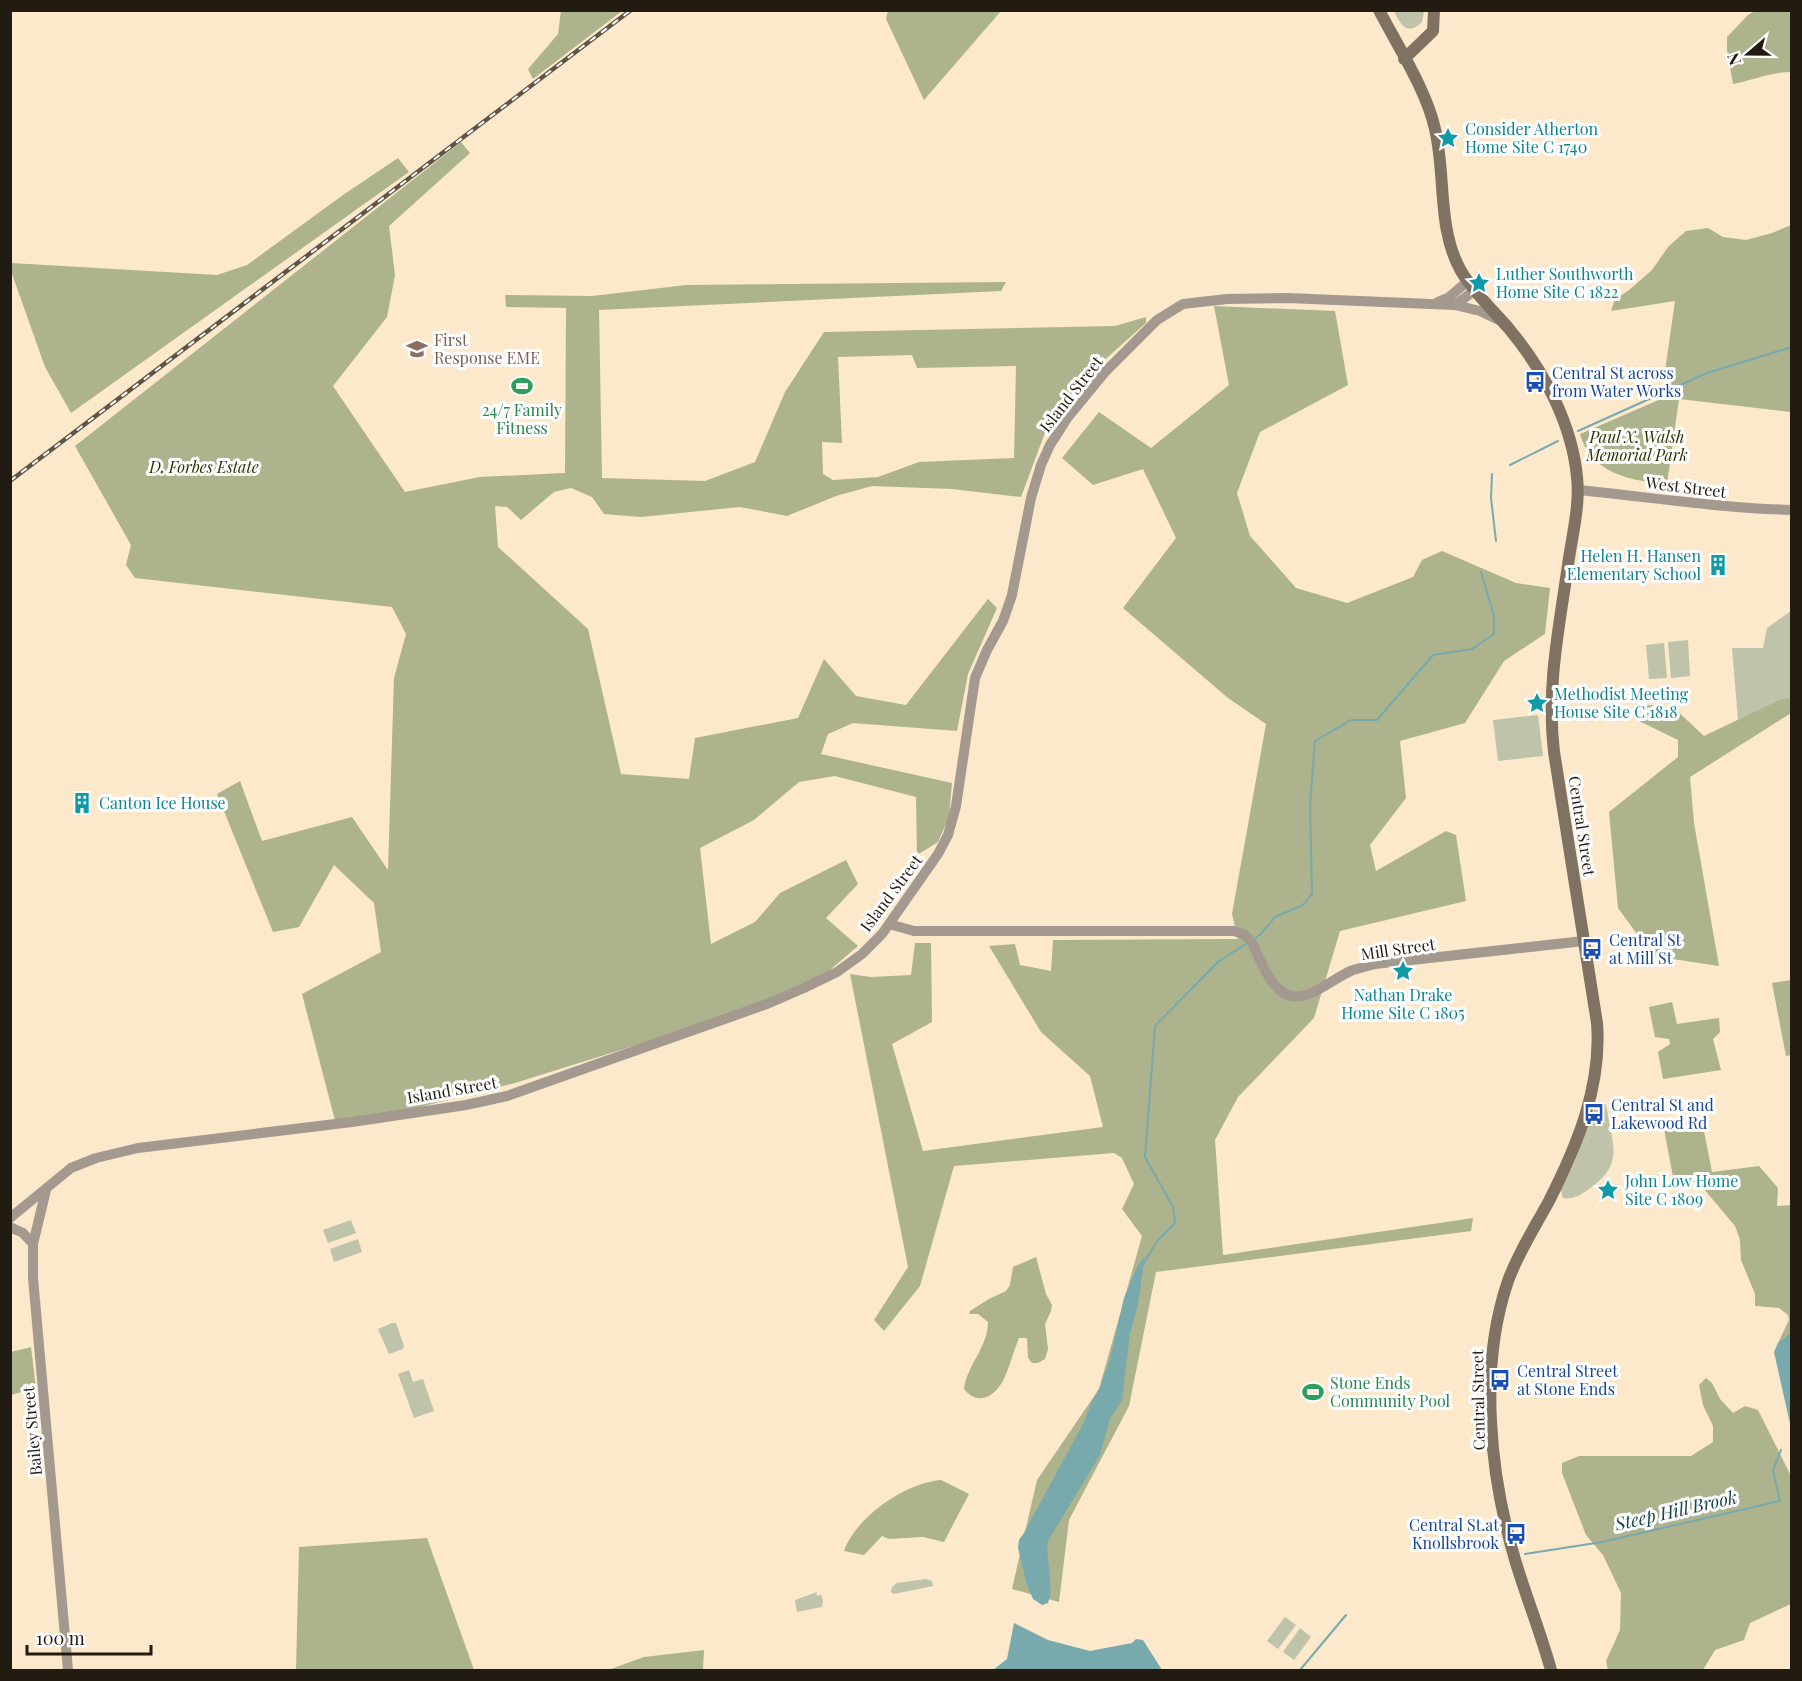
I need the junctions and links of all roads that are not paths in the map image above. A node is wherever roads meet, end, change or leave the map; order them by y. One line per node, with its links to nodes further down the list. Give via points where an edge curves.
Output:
1 (1379, 10): 3 (main road, Central Street)
2 (1434, 10): 3 (main road, via 1433,31)
3 (1404, 59): 4 (main road, Central Street, via 1431,115 1449,242)
4 (1471, 286): 5 (street, Island Street); 6 (street); 7 (main road, Central Street)
5 (1426, 304): 6 (street, Island Street); 10 (street, Island Street, via 1251,297 1194,301 1157,320 1105,372 1068,417 1041,465 1012,595 975,678 948,835)
6 (1455, 305): 7 (street, Island Street)
7 (1503, 322): 8 (main road, Central Street, via 1536,365 1555,401 1573,453)
8 (1578, 490): 9 (street, West Street, via 1726,507); 11 (main road, Central Street, via 1552,665 1551,711)
9 (1791, 510)
10 (889, 924): 11 (street, Mill Street, via 914,932 1234,931 1250,940 1274,983 1294,997 1305,996 1353,970 1376,964); 12 (street, Island Street, via 862,954 804,988 521,1092 466,1105 352,1122 138,1148 71,1168)
11 (1584, 941): 17 (main road, Central Street, via 1598,1041 1591,1093 1570,1156 1509,1280 1494,1336 1491,1375 1494,1454 1504,1515)
12 (46, 1190): 13 (street, Island Street); 15 (street, Bailey Street)
13 (10, 1218)
14 (10, 1227): 15 (street)
15 (33, 1244): 16 (street, Bailey Street)
16 (68, 1671)
17 (1551, 1671)

